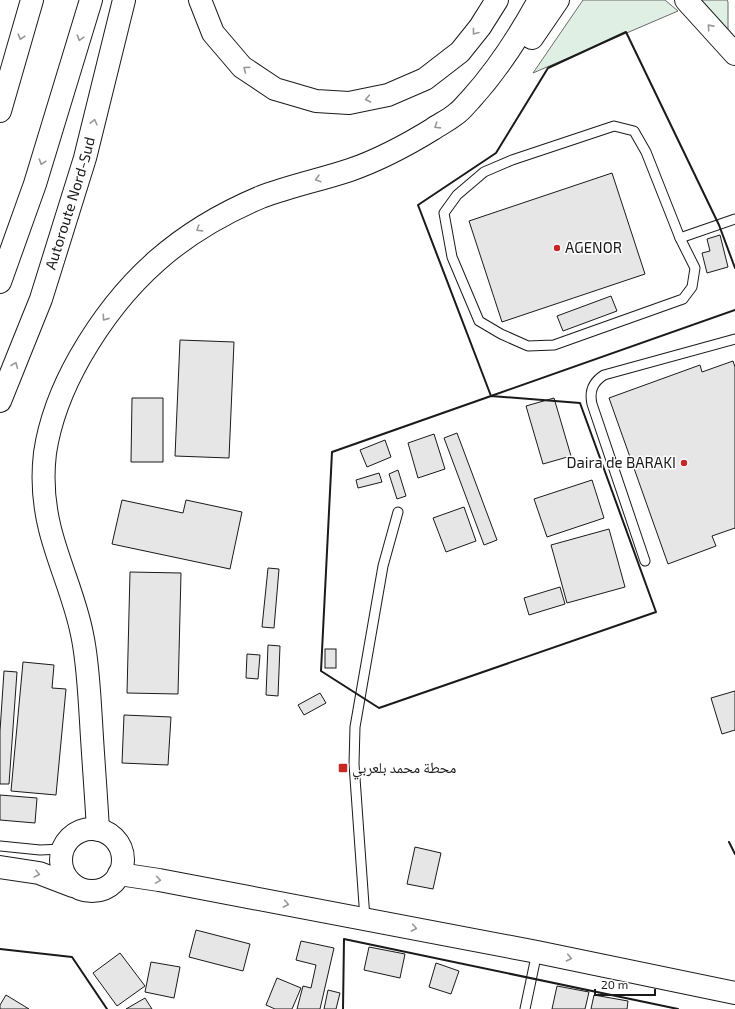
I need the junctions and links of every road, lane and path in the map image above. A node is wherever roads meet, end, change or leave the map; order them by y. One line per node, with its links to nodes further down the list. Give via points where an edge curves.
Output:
1 (32, 0): 10 (main road, one-way to 10)
2 (91, 0): 14 (main road, one-way to 14, via 36,184)
3 (124, 0): 16 (main road, Autoroute Nord-Sud, one-way to 3, via 41,300 85,158)
4 (200, 0): 5 (main road, one-way to 4, via 460,52 425,79 388,95 349,103 316,101 275,89 242,67 213,33)
5 (497, 0)
6 (539, 0): 11 (main road, via 512,47)
7 (558, 0): 11 (main road, via 505,72 485,93)
8 (686, 0): 9 (main road, one-way to 8)
9 (735, 54)
10 (0, 111)
11 (457, 114): 19 (main road, one-way to 19, via 385,156 353,169 262,197 210,222 185,238 161,256 122,295 105,317 68,379 49,431 44,462 45,503 49,528 75,603 82,633 87,664)
12 (735, 219): 13 (lane)
13 (680, 238): 13 (lane, via 646,152 634,131 614,126 484,172 457,195 444,213 452,257 479,321 528,346 554,345 683,299 692,287 695,268)
14 (0, 282)
15 (735, 339): 18 (lane, via 604,376 593,386 592,404)
16 (0, 401)
17 (398, 512): 25 (lane, via 383,566 355,727 354,764)
18 (645, 560)
19 (98, 830): 21 (main road, via 87,829 77,833 68,840); 23 (main road, via 108,833 121,849 123,857)
20 (0, 846): 21 (lane, via 40,850)
21 (63, 849): 24 (main road, via 63,873)
22 (0, 867): 24 (main road, one-way to 24, via 39,873)
23 (120, 874): 24 (main road, via 104,889 83,890); 25 (main road, one-way to 25)
24 (73, 886)
25 (365, 919): 26 (main road, one-way to 26)
26 (537, 952): 27 (main road, one-way to 27); 28 (lane)
27 (735, 993)
28 (525, 1009)

